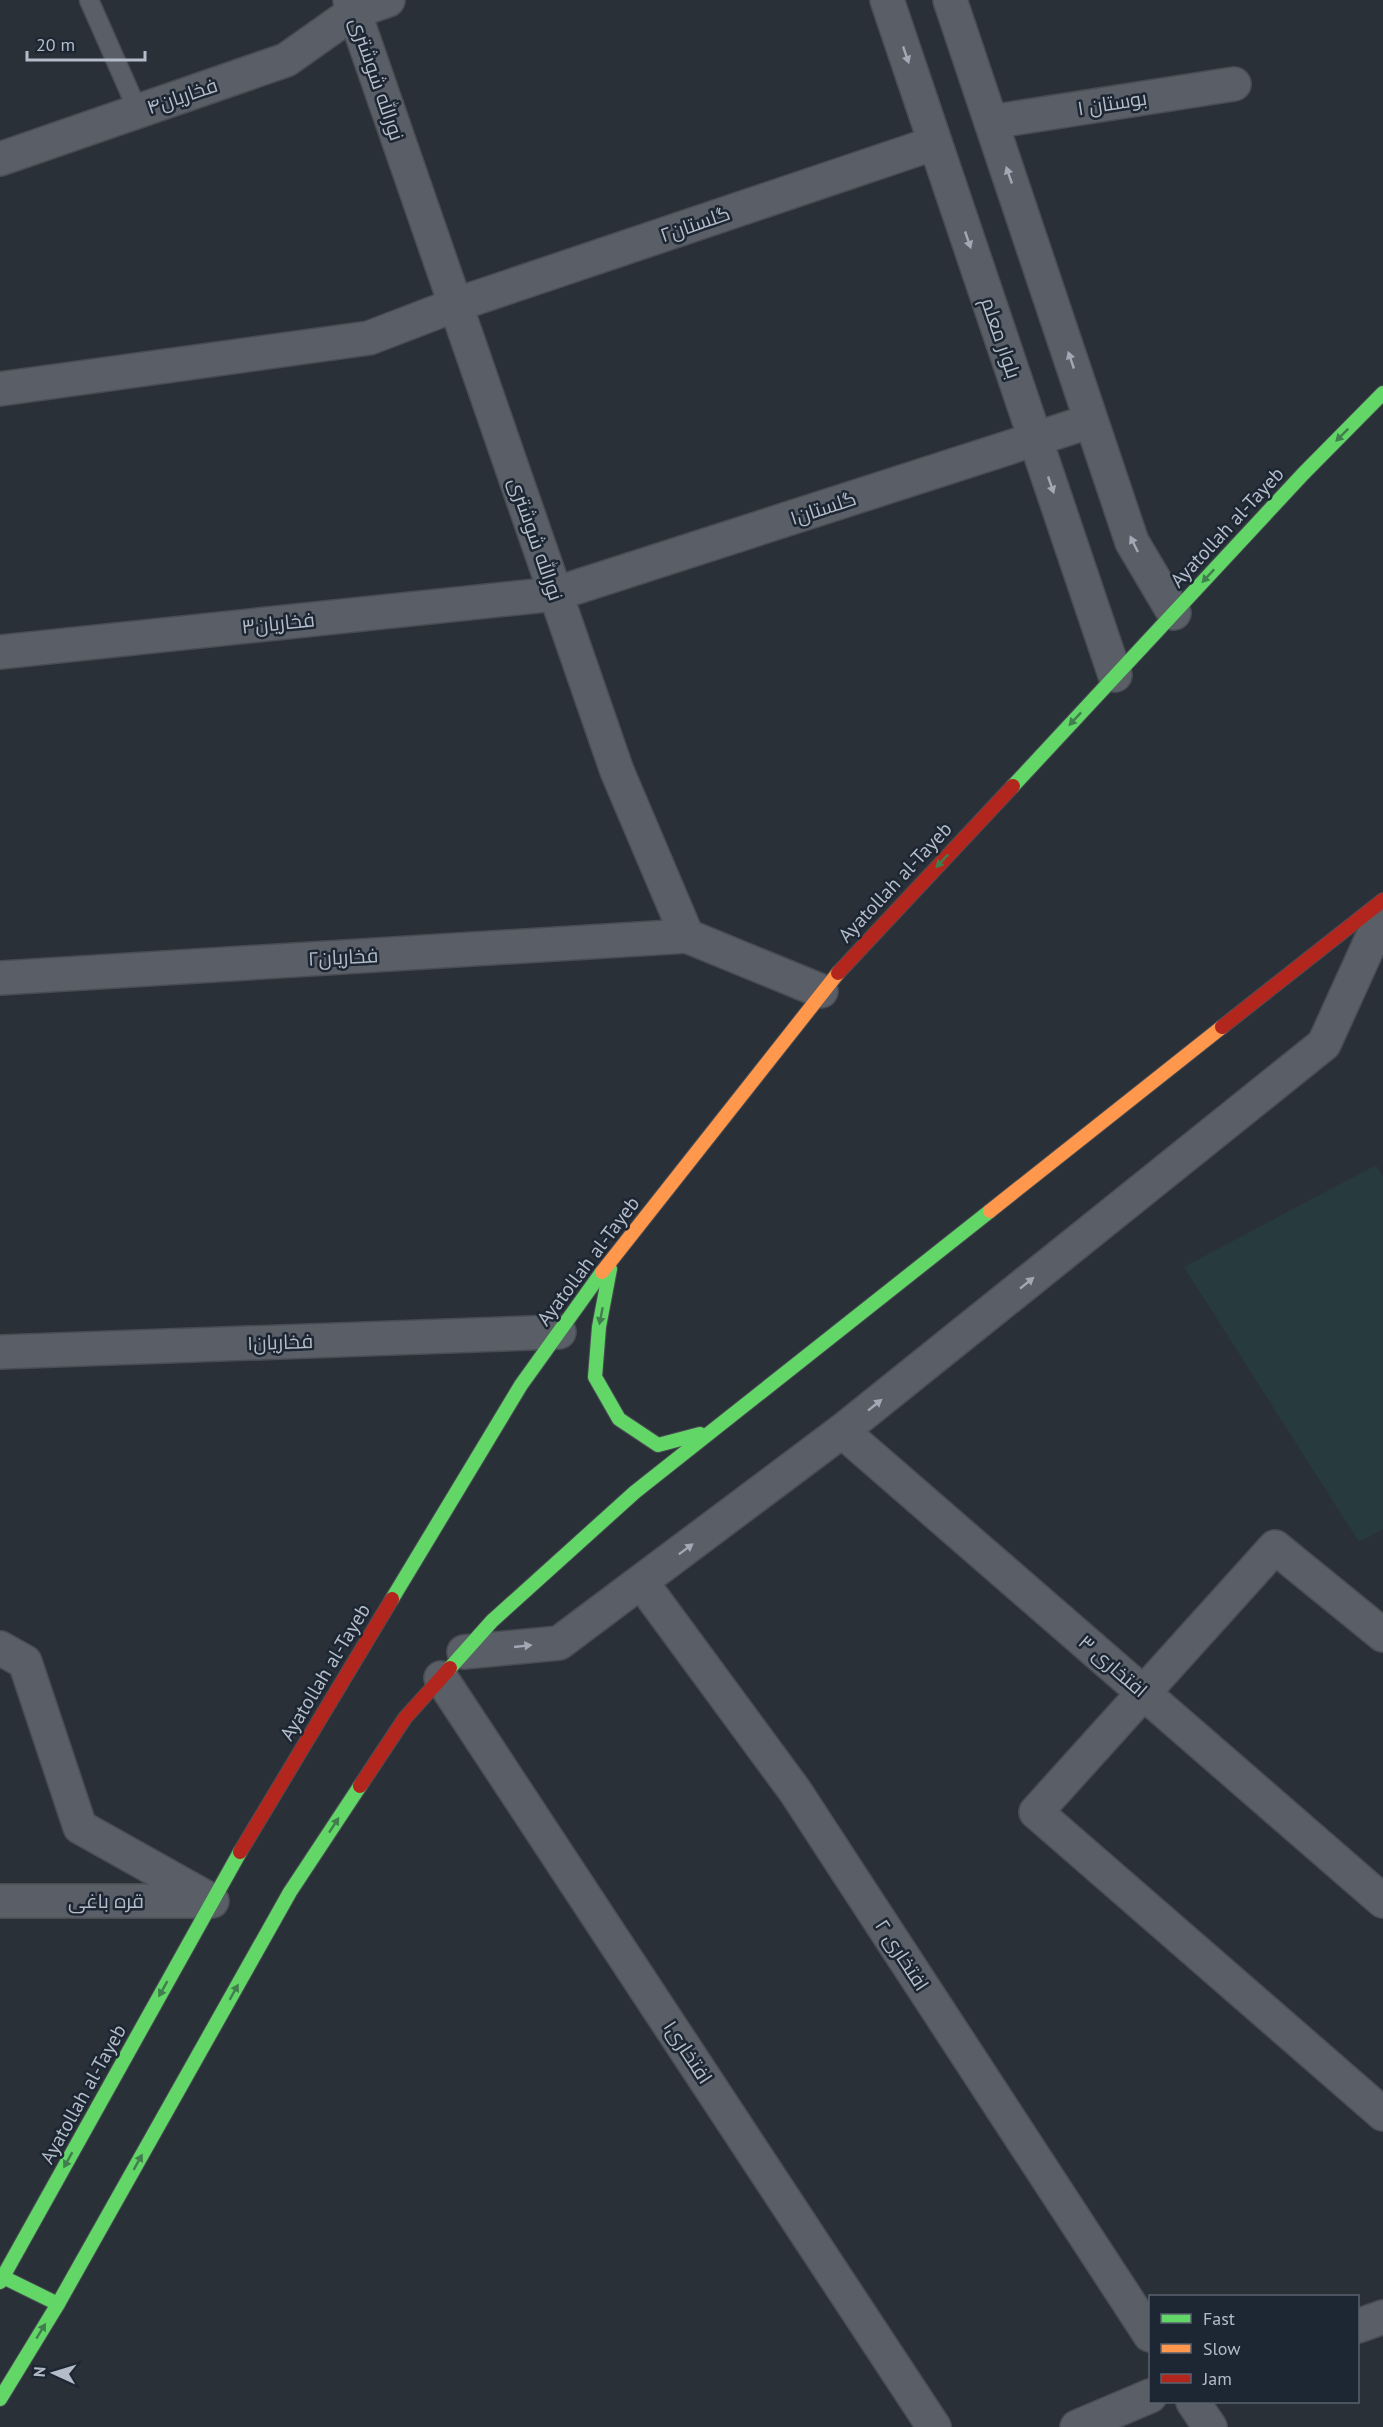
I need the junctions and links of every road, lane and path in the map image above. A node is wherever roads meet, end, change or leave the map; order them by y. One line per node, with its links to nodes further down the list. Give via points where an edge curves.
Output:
1 (89, 0): 7 (lane)
2 (388, 0): 5 (street, فخاریان۴)
3 (887, 0): 9 (street, بلوار معلم, one-way to 9)
4 (950, 0): 8 (street)
5 (352, 6): 7 (street, فخاریان۴, via 286,60); 11 (street, نورالله شوشتری)
6 (1234, 84): 8 (street, بوستان ۱)
7 (138, 111): 10 (street, فخاریان۴)
8 (991, 122): 14 (street, one-way to 8)
9 (935, 143): 11 (street, گلستان۲); 15 (street, بلوار معلم, one-way to 15)
10 (0, 159)
11 (455, 305): 12 (street, گلستان۲, via 369,338); 16 (street, نورالله شوشتری)
12 (0, 389)
13 (1383, 393): 17 (main road, Ayatollah al-Tayeb, one-way to 17)
14 (1091, 421): 15 (street, گلستان۱); 17 (street, one-way to 14, via 1132,542)
15 (1035, 439): 16 (street, گلستان۱); 19 (street, بلوار معلم, one-way to 19)
16 (555, 594): 18 (street, فخاریان۳); 22 (street, نورالله شوشتری, via 617,771)
17 (1174, 613): 19 (main road, Ayatollah al-Tayeb)
18 (0, 652)
19 (1115, 675): 24 (main road, Ayatollah al-Tayeb, one-way to 24)
20 (1383, 900): 28 (main road)
21 (1383, 914): 29 (street, one-way to 21, via 1324,1044)
22 (687, 936): 23 (street, فخاریان۲); 24 (street)
23 (0, 978)
24 (821, 991): 25 (main road, Ayatollah al-Tayeb)
25 (612, 1258): 26 (main road, Ayatollah al-Tayeb); 28 (main road, one-way to 28, via 599,1327 595,1377 614,1411 619,1419 658,1445)
26 (559, 1332): 27 (street, فخاریان۱); 37 (main road, Ayatollah al-Tayeb, via 521,1385)
27 (0, 1352)
28 (712, 1431): 33 (main road, via 635,1492 492,1621)
29 (842, 1431): 30 (street, one-way to 29); 35 (street, افتخاری ۳)
30 (642, 1583): 33 (street, one-way to 30, via 559,1643); 44 (street, افتخاری ۲, via 795,1791)
31 (1383, 1635): 35 (street, via 1275,1546)
32 (0, 1648): 37 (street, via 25,1662 80,1827)
33 (464, 1652): 34 (main road)
34 (441, 1678): 41 (main road, one-way to 34, via 290,1892 405,1718); 48 (street, افتخاری۱)
35 (1143, 1693): 38 (street, افتخاری ۳); 39 (street, via 1036,1812)
36 (0, 1900): 37 (street, قره باغی)
37 (212, 1901): 40 (main road, Ayatollah al-Tayeb, one-way to 40)
38 (1383, 1901)
39 (1383, 2115)
40 (1, 2279): 41 (main road)
41 (58, 2304): 46 (main road, one-way to 41)
42 (1383, 2317): 43 (street)
43 (1359, 2326)
44 (1149, 2333)
45 (1149, 2396): 49 (street)
46 (0, 2399)
47 (1194, 2403): 50 (street)
48 (934, 2427)
49 (1077, 2427)
50 (1210, 2427)

